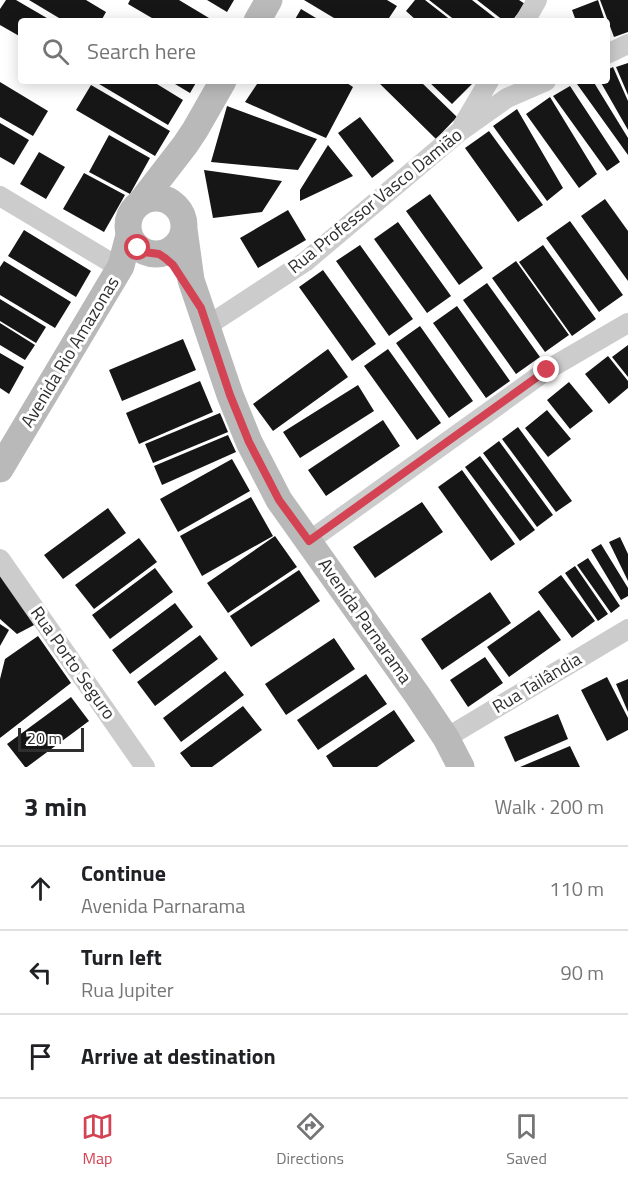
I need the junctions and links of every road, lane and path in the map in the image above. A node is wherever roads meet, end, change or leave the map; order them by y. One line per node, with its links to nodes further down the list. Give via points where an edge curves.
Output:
1 (269, 0): 3 (main road)
2 (537, 0): 4 (street)
3 (259, 18)
4 (527, 18)
5 (628, 45): 6 (street)
6 (610, 53)
7 (221, 84): 10 (main road)
8 (487, 84): 11 (street)
9 (539, 84): 11 (street, Rua Professor Vasco Damião, via 507,98)
10 (195, 130): 13 (main road); 14 (main road, Avenida Parnarama, via 180,174)
11 (459, 132): 18 (street, Rua Professor Vasco Damião, via 305,262)
12 (0, 196): 17 (street)
13 (141, 202): 14 (main road, via 149,198 167,200 175,205); 15 (main road, via 129,216)
14 (182, 220): 16 (main road, via 182,239 168,252); 18 (main road, Avenida Parnarama, via 189,269)
15 (129, 235): 16 (main road, via 138,248); 17 (main road, Avenida Rio Amazonas)
16 (155, 254): 17 (main road, Avenida Rio Amazonas, via 135,257); 18 (main road, Avenida Parnarama, via 173,265)
17 (121, 267): 20 (main road, Avenida Rio Amazonas)
18 (204, 317): 21 (main road, Avenida Parnarama, via 249,442 279,500)
19 (628, 323): 21 (street, via 547,370)
20 (0, 469)
21 (309, 541): 24 (main road, Avenida Parnarama)
22 (0, 559): 25 (street, Rua Porto Seguro)
23 (628, 629): 24 (street, Rua Tailândia)
24 (446, 738): 26 (main road, Avenida Parnarama)
25 (145, 767)
26 (461, 767)

